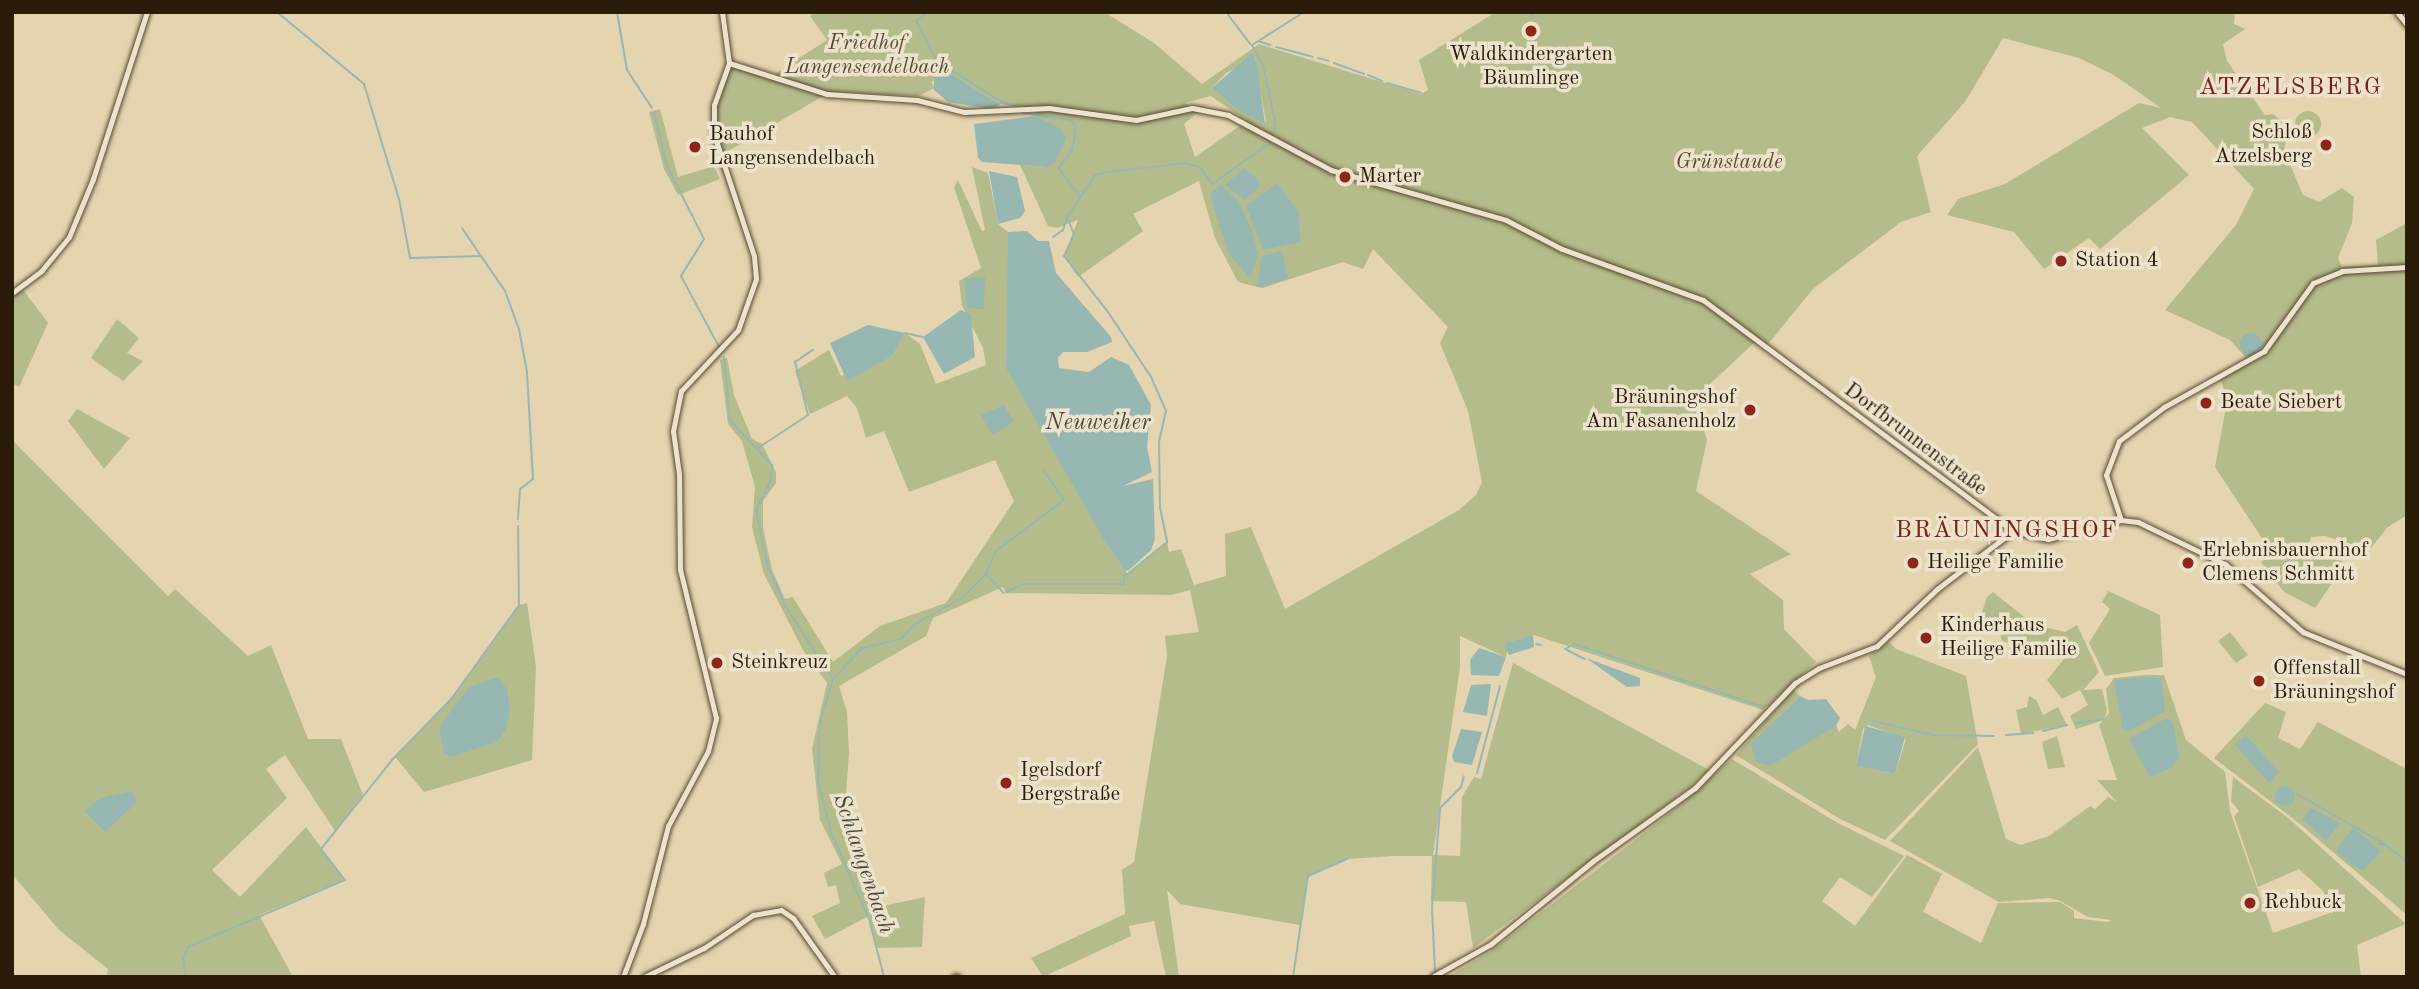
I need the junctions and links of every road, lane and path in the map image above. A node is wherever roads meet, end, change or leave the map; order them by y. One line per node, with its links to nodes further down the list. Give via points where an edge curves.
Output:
1 (147, 12): 7 (street, via 93,179 69,237 42,270)
2 (722, 12): 5 (street)
3 (2397, 12): 4 (street)
4 (2407, 25)
5 (729, 63): 9 (street, Dorfbrunnenstraße, via 827,94 917,100 964,112 1049,108 1136,120 1179,110 1206,109 1228,115 1331,170 1506,220 1586,258 1661,281 1703,300); 11 (street, via 713,119 726,179 754,256 756,279 738,330 681,391 673,431 679,474 680,569 716,718 708,751 668,826)
6 (2407, 267): 8 (street, via 2342,271 2313,283 2264,351 2164,407 2119,441 2106,475)
7 (12, 293)
8 (2121, 520): 9 (street, Dorfbrunnenstraße, via 2048,539); 10 (street, via 2138,522 2208,553 2286,622)
9 (2013, 531): 14 (street, via 1937,589 1877,646 1819,668 1795,683 1702,782 1483,950)
10 (2407, 674)
11 (623, 977)
12 (644, 977): 13 (street, via 704,948 753,915 781,910 793,918)
13 (835, 977)
14 (1432, 977)

